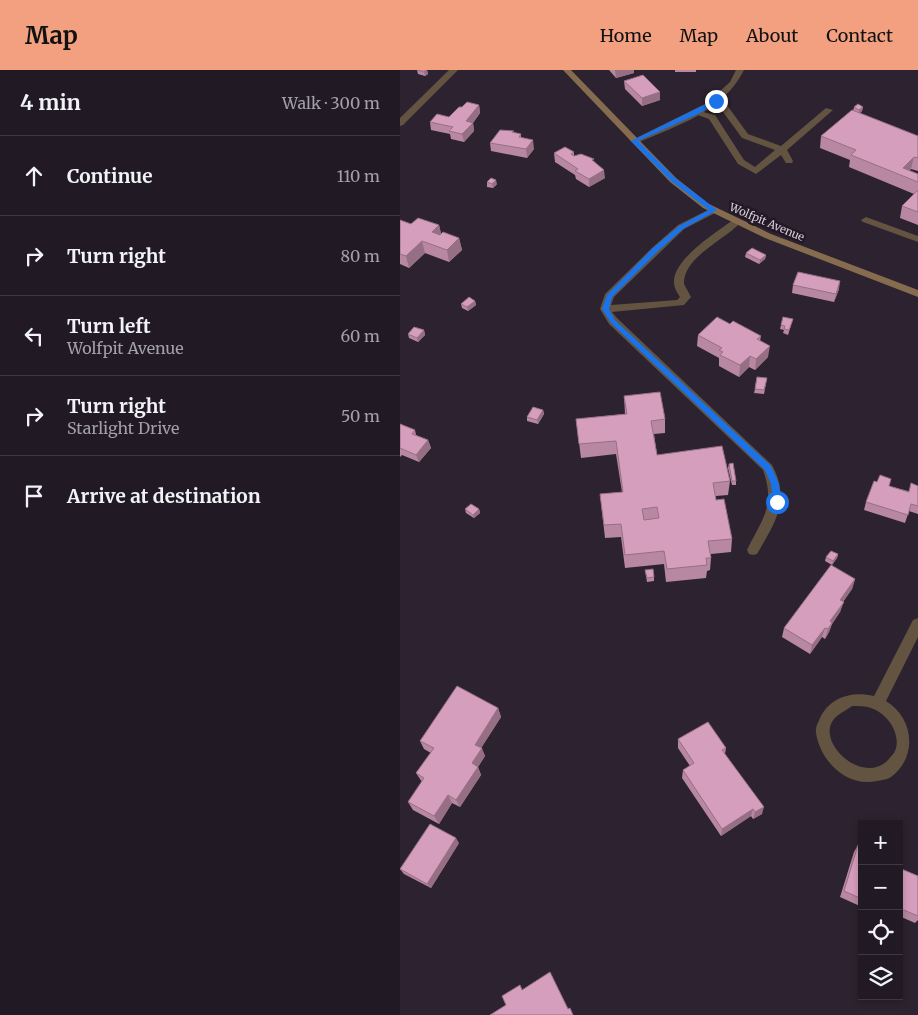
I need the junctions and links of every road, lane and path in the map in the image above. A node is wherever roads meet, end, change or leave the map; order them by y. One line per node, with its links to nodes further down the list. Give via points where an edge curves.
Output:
1 (454, 70): 7 (street)
2 (567, 70): 8 (street, Wolfpit Avenue)
3 (740, 70): 4 (street, via 730,89)
4 (716, 101): 6 (street); 9 (street, via 721,103 745,136)
5 (829, 110): 9 (street)
6 (698, 112): 8 (street); 9 (street, via 712,117 741,162 756,171)
7 (400, 123)
8 (634, 141): 11 (street, Wolfpit Avenue, via 673,180)
9 (783, 150): 10 (street)
10 (789, 161)
11 (714, 210): 13 (street, Wolfpit Avenue); 16 (street, via 681,227 656,249 609,296)
12 (866, 220): 14 (street)
13 (736, 222): 15 (street, Wolfpit Avenue); 16 (street, via 682,270 679,278 681,291 686,297 680,303)
14 (918, 239)
15 (918, 294)
16 (605, 309): 17 (street, via 613,321 768,468 775,484 777,502)
17 (753, 550)
18 (918, 624): 19 (street)
19 (877, 704): 19 (street, via 892,715 902,731 904,744 895,765 885,772 860,775 834,761 822,737 824,724 829,713 850,700)

